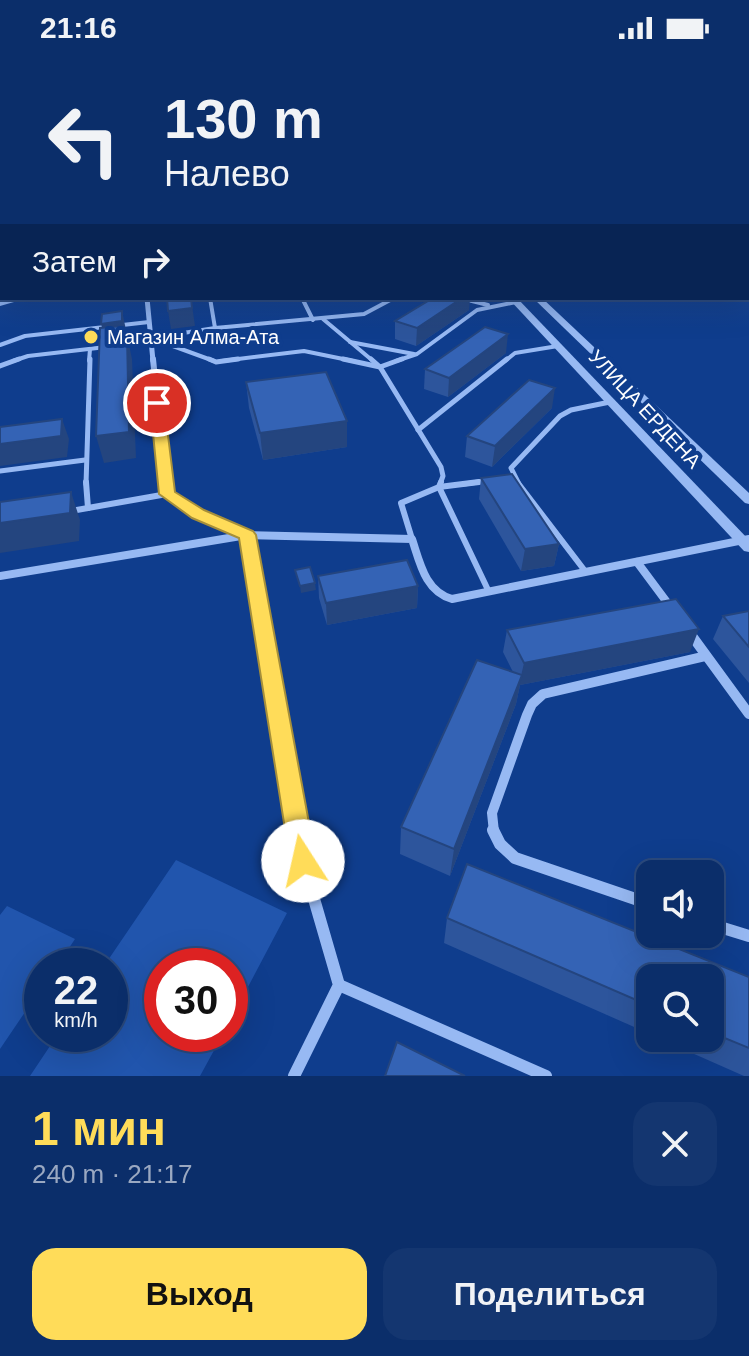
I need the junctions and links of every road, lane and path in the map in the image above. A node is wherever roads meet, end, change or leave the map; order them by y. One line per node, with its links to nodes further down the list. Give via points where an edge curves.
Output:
1 (147, 300): 11 (street)
2 (210, 300): 12 (lane)
3 (303, 300): 10 (lane)
4 (390, 300): 9 (lane, via 364,314)
5 (467, 300): 8 (lane)
6 (514, 300): 8 (lane); 16 (street, УЛИЦА ЕРДЕНА)
7 (539, 300): 28 (street, УЛИЦА ЕРДЕНА)
8 (493, 307): 18 (lane, via 477,310)
9 (323, 319): 10 (lane); 14 (lane)
10 (313, 320): 12 (lane)
11 (149, 322): 13 (street); 15 (lane, via 25,336)
12 (215, 328): 13 (lane)
13 (151, 340): 17 (lane); 20 (lane, via 216,362 304,351); 27 (street)
14 (347, 342): 18 (lane); 20 (lane)
15 (0, 345)
16 (558, 346): 21 (street, УЛИЦА ЕРДЕНА); 22 (lane, via 515,353)
17 (90, 349): 19 (lane, via 28,356); 23 (lane)
18 (417, 354): 20 (lane)
19 (0, 366)
20 (380, 367): 22 (lane)
21 (610, 402): 33 (street, УЛИЦА ЕРДЕНА); 35 (lane, via 560,416 511,468)
22 (418, 430): 26 (lane, via 441,467)
23 (85, 460): 24 (lane); 29 (lane)
24 (0, 471)
25 (498, 479): 26 (lane)
26 (439, 487): 32 (lane, via 401,503); 37 (lane)
27 (167, 494): 29 (lane); 31 (street)
28 (749, 500)
29 (88, 508): 30 (lane)
30 (58, 512)
31 (247, 535): 32 (street); 36 (street); 43 (street, via 303,861)
32 (412, 539): 37 (street, via 433,591 441,597)
33 (747, 542): 34 (street)
34 (637, 562): 35 (street); 38 (street)
35 (585, 571): 37 (street)
36 (0, 576)
37 (489, 592)
38 (706, 656): 39 (street); 40 (street, via 543,694 527,715 492,813 498,844 515,858)
39 (749, 714)
40 (636, 899)
41 (724, 928): 42 (street)
42 (749, 936)
43 (339, 985): 44 (street); 45 (street)
44 (294, 1076)
45 (546, 1076)

